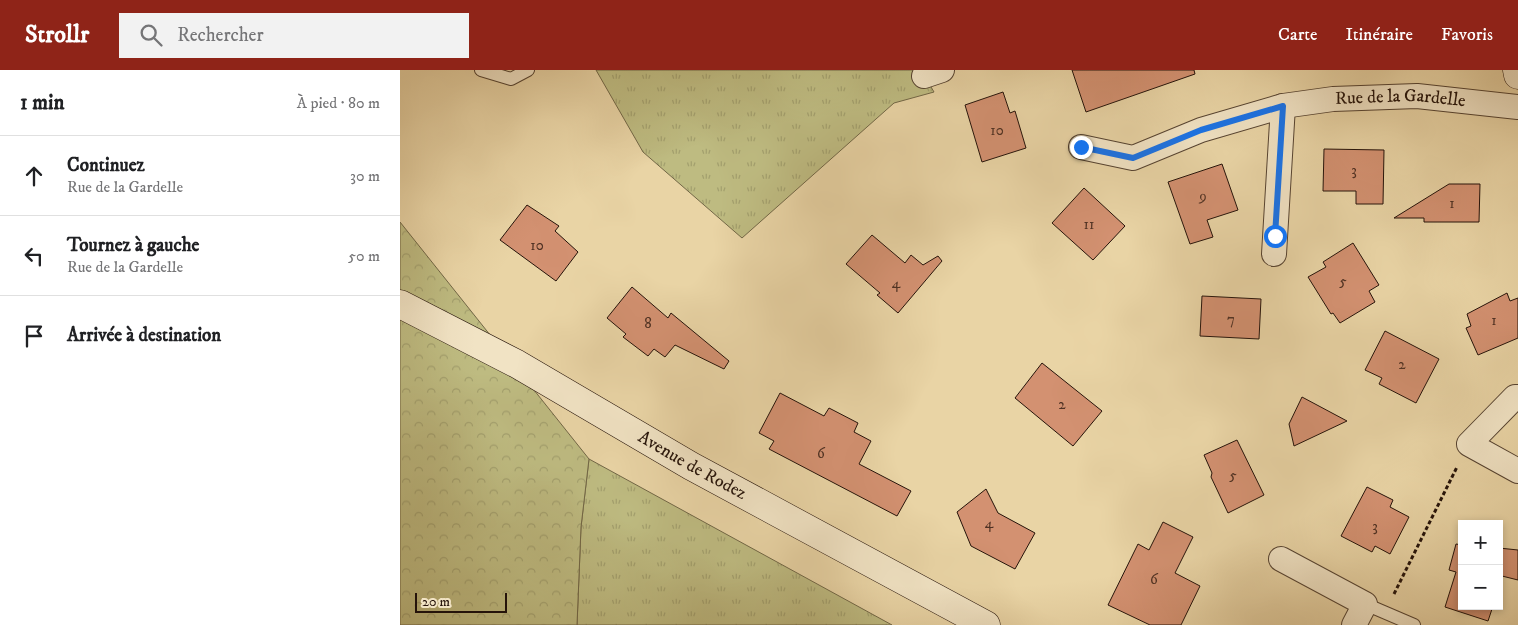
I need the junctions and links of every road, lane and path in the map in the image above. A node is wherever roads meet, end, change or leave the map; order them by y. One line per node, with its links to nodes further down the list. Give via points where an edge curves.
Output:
1 (481, 70): 2 (lane, via 511,79)
2 (528, 70)
3 (1516, 70): 4 (street)
4 (1518, 75)
5 (1283, 106): 6 (street, Rue de la Gardelle, via 1333,99 1417,96); 7 (street, Rue de la Gardelle, via 1201,130 1133,158); 8 (street)
6 (1518, 107)
7 (1081, 147)
8 (1274, 254)
9 (400, 304): 15 (street, Avenue de Rodez, via 517,364 691,466)
10 (1518, 397): 11 (street)
11 (1469, 444): 12 (street); 14 (path, via 1393,595)
12 (1518, 471)
13 (1281, 559): 14 (street)
14 (1365, 604): 16 (street); 17 (lane)
15 (986, 625)
16 (1354, 625)
17 (1414, 625)

